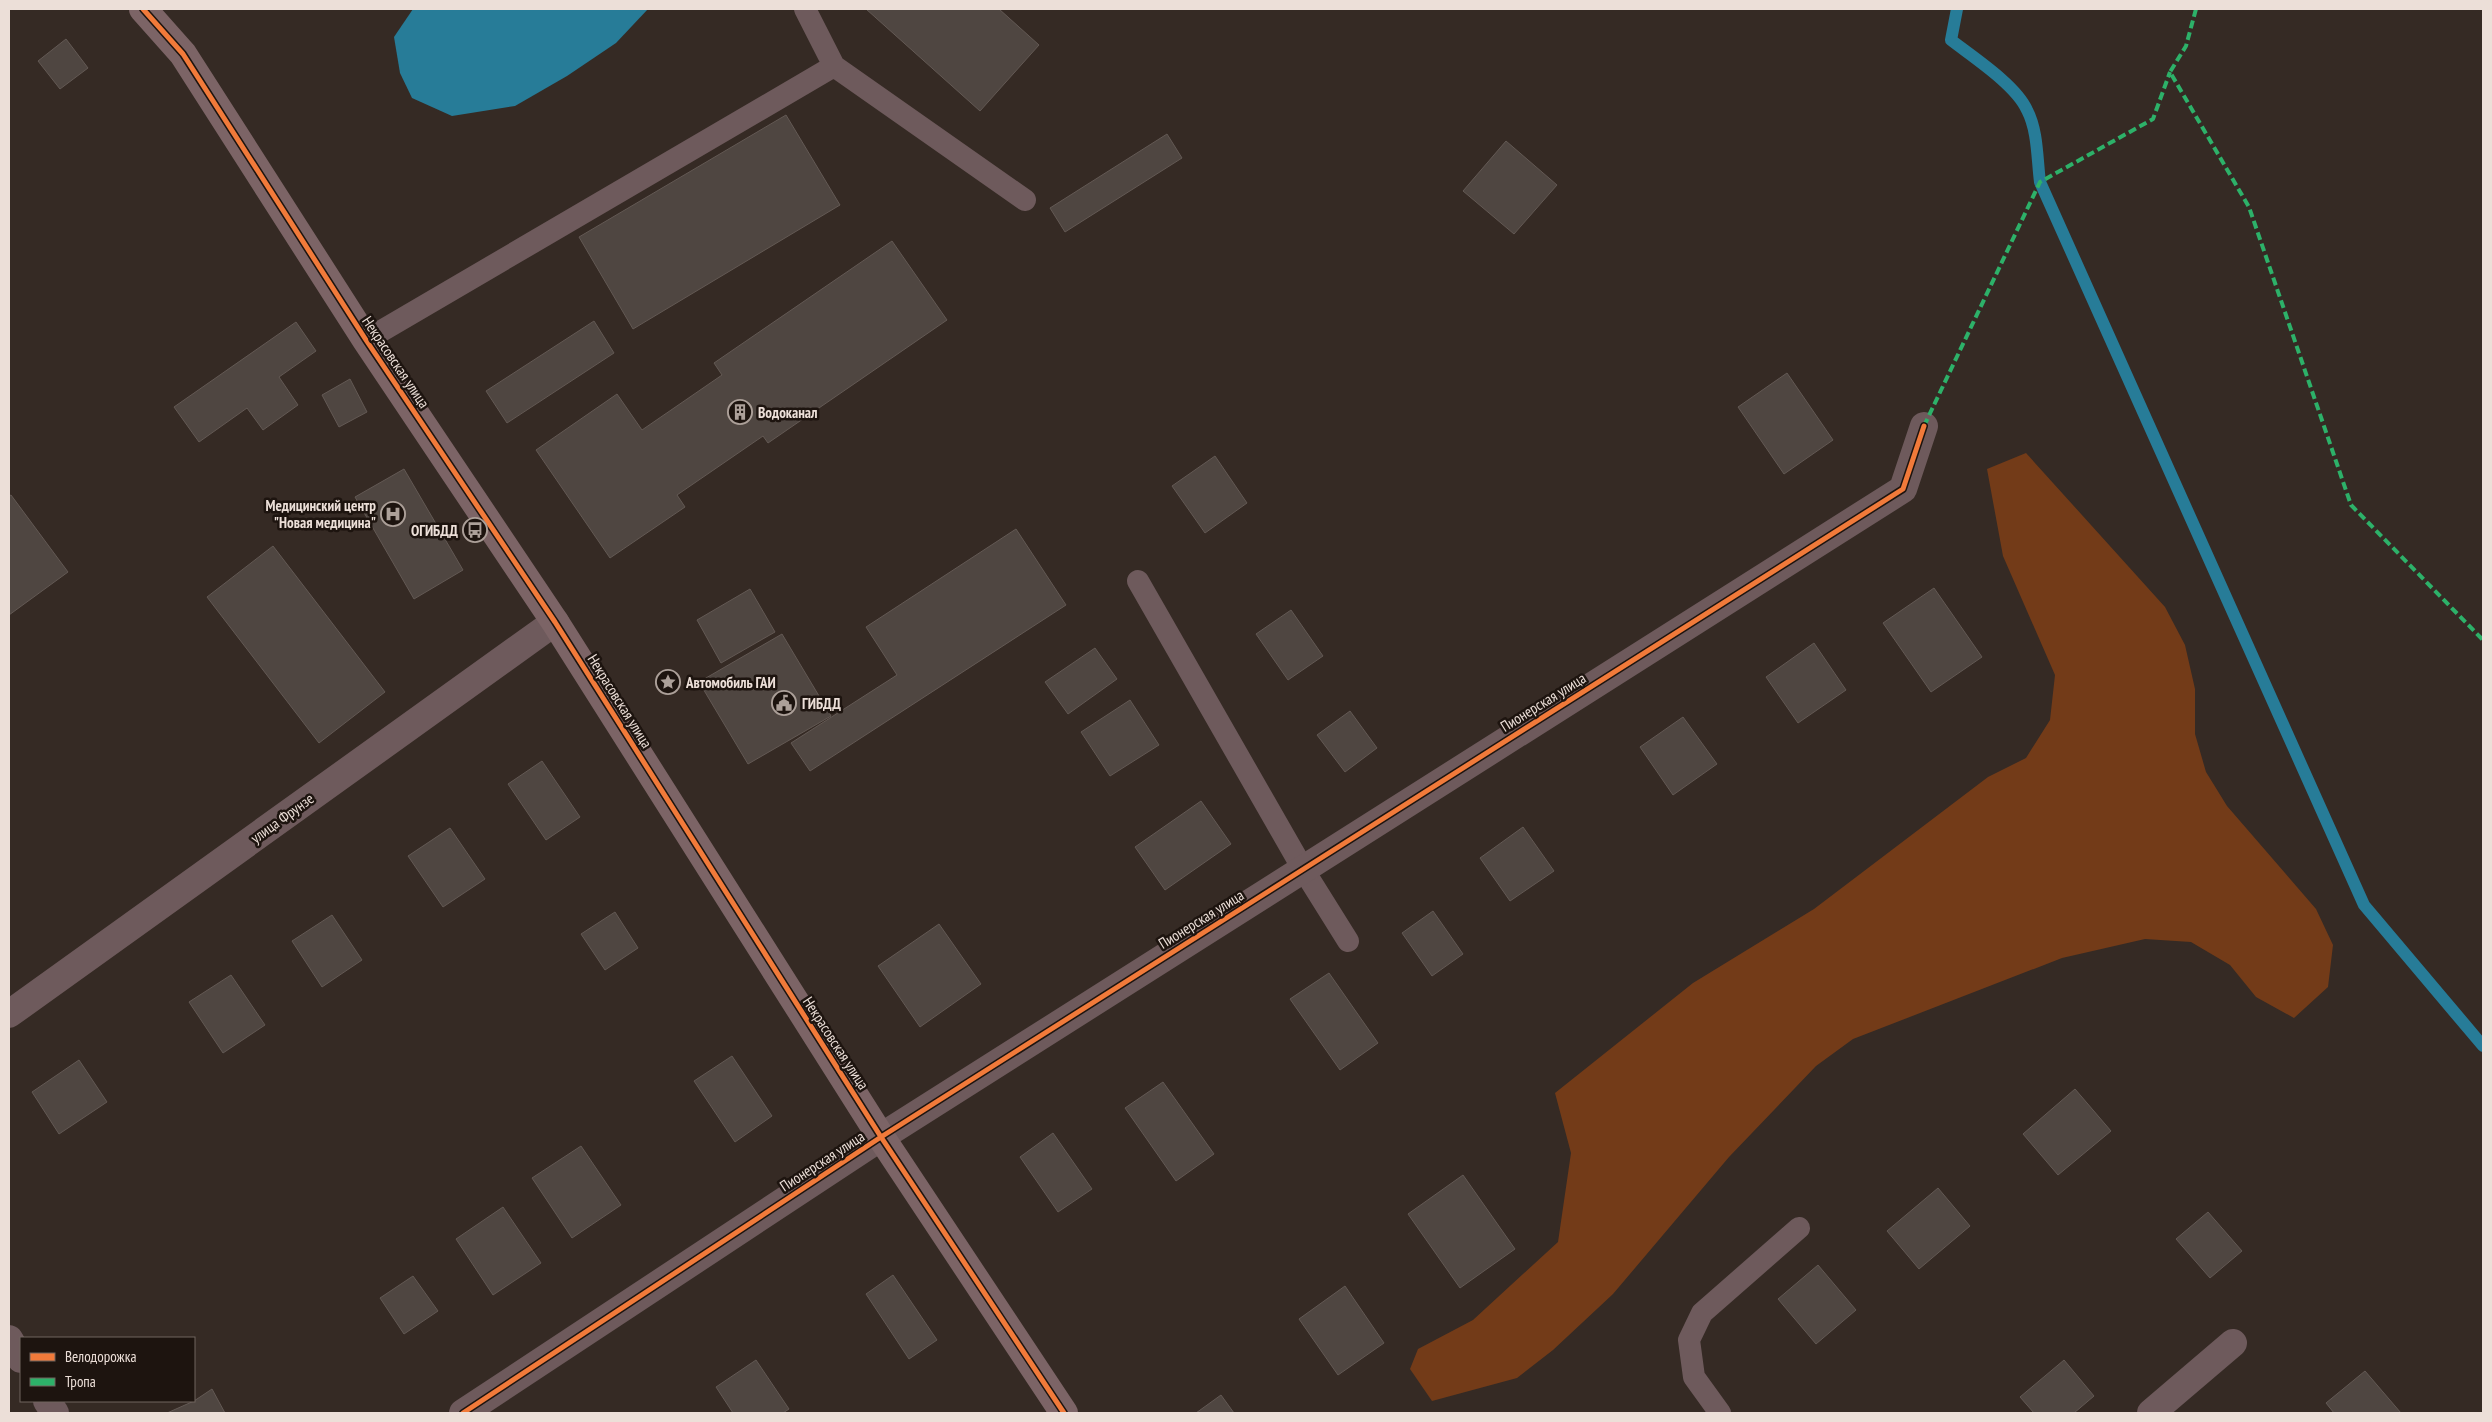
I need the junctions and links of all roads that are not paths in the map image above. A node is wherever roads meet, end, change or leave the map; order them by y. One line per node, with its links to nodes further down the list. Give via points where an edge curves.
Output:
1 (143, 9): 5 (street, Некрасовская улица, via 183,54)
2 (805, 9): 3 (lane)
3 (834, 66): 4 (lane); 5 (lane)
4 (1025, 200)
5 (366, 340): 8 (street, Некрасовская улица)
6 (1924, 426): 9 (street, Пионерская улица, via 1903,489)
7 (1138, 581): 9 (lane)
8 (555, 622): 11 (street, улица Фрунзе); 12 (street, Некрасовская улица)
9 (1303, 869): 10 (lane); 12 (street, Пионерская улица)
10 (1348, 941)
11 (9, 1014)
12 (881, 1137): 19 (street, Пионерская улица); 20 (street, Некрасовская улица)
13 (1798, 1228): 21 (lane, via 1702,1313 1689,1340 1694,1377)
14 (9, 1339): 16 (street)
15 (2233, 1343): 22 (street)
16 (20, 1357)
17 (48, 1402): 18 (street)
18 (55, 1413)
19 (463, 1413)
20 (1064, 1413)
21 (1720, 1413)
22 (2151, 1413)

